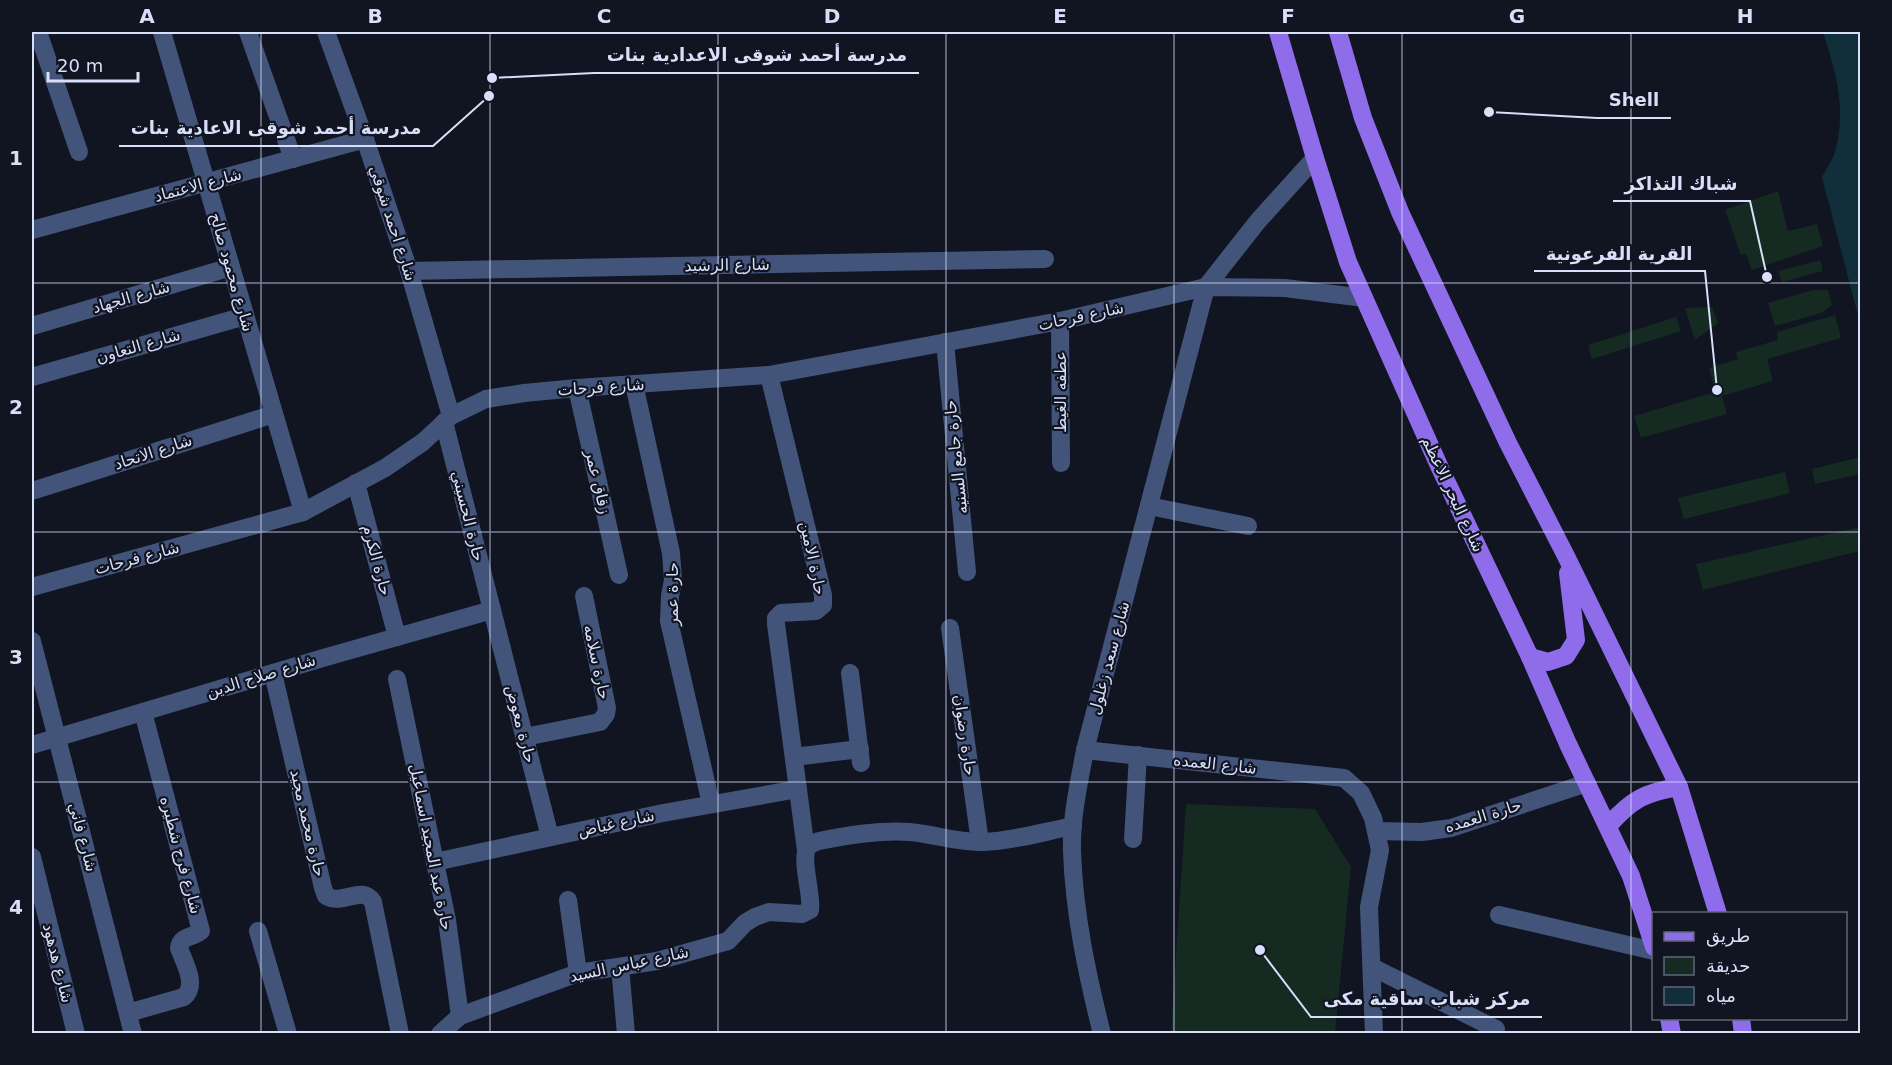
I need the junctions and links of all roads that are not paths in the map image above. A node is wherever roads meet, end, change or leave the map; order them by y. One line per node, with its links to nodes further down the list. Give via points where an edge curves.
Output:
1 (38, 32): 8 (street)
2 (162, 32): 11 (street, شارع محمود صالح)
3 (248, 32): 10 (street)
4 (326, 32): 7 (street, شارع احمد شوقي)
5 (1278, 32): 9 (main road, شارع البحر الاعظم)
6 (1338, 32): 34 (main road, via 1363,118 1396,202 1508,443)
7 (365, 139): 10 (street, شارع الاعتماد); 15 (street, شارع احمد شوقي)
8 (79, 152)
9 (1315, 158): 16 (street, via 1258,220); 17 (main road, شارع البحر الاعظم, via 1348,262)
10 (293, 159): 11 (street, شارع الاعتماد)
11 (207, 183): 12 (street, شارع الاعتماد); 14 (street, شارع محمود صالح)
12 (32, 231)
13 (1045, 259): 15 (street, شارع الرشيد)
14 (231, 267): 18 (street, شارع محمود صالح); 20 (street, شارع الجهاد)
15 (409, 271): 27 (street, شارع احمد شوقي)
16 (1206, 287): 17 (street, شارع فرحات, via 1285,288); 19 (street, شارع فرحات); 31 (street, شارع سعد زغلول)
17 (1364, 298): 43 (main road, شارع البحر الاعظم)
18 (245, 316): 23 (street, شارع التعاون); 26 (street, شارع محمود صالح)
19 (1060, 321): 21 (street, شارع فرحات); 28 (street, عطفه الغيط)
20 (32, 326)
21 (945, 342): 22 (street, شارع فرحات); 35 (street, حارة جامع السنيه)
22 (769, 375): 24 (street, شارع فرحات); 53 (street, حارة الامين, via 823,595 823,605 816,611 781,613 776,618)
23 (32, 376)
24 (634, 384): 25 (street, شارع فرحات); 57 (street, حارة عمر, via 672,561 669,621)
25 (577, 388): 27 (street, شارع فرحات, via 486,399); 36 (street, زقاق عمر)
26 (274, 414): 30 (street, شارع الاتحاد); 32 (street, شارع محمود صالح)
27 (448, 419): 29 (street, شارع فرحات, via 423,442); 39 (street, حارة الحسيني)
28 (1061, 463)
29 (356, 483): 32 (street, شارع فرحات); 41 (street, حارة الكرم)
30 (32, 491)
31 (1149, 506): 33 (street); 51 (street, شارع سعد زغلول)
32 (303, 512): 37 (street, شارع فرحات)
33 (1248, 525)
34 (1566, 556): 43 (main road, via 1576,640 1566,656 1548,662); 55 (main road)
35 (967, 572)
36 (619, 575)
37 (32, 587)
38 (584, 596): 48 (street, حارة سلامه, via 606,714 600,722)
39 (492, 610): 41 (street, شارع صلاح الدين); 48 (street, حارة معوض)
40 (950, 628): 63 (street, حارة رضوان)
41 (397, 637): 44 (street, شارع صلاح الدين)
42 (32, 641): 49 (street, شارع فاني)
43 (1530, 657): 54 (main road, شارع البحر الاعظم)
44 (273, 673): 47 (street, شارع صلاح الدين); 82 (street, حارة محمد مجيد, via 322,888 334,900 370,896)
45 (850, 673): 53 (street, via 860,756)
46 (397, 678): 66 (street, حارة عبد المجيد اسماعيل)
47 (143, 712): 49 (street, شارع صلاح الدين); 76 (street, شارع فرج شطيره, via 201,931 182,940 179,948 191,982 189,993)
48 (525, 737): 61 (street, حارة معوض)
49 (57, 738): 50 (street, شارع صلاح الدين); 76 (street, شارع فاني)
50 (32, 745)
51 (1085, 750): 52 (street, شارع العمده); 58 (street, شارع سعد زغلول)
52 (1138, 755): 60 (street, شارع العمده, via 1344,778 1361,793); 62 (street)
53 (794, 757): 56 (street, حارة الامين)
54 (1587, 783): 59 (main road, شارع البحر الاعظم); 60 (street, حارة العمده, via 1451,828)
55 (1679, 787): 59 (main road, via 1641,796); 68 (main road)
56 (798, 789): 57 (street, شارع غياض); 64 (street, حارة الامين)
57 (711, 804): 61 (street, شارع غياض)
58 (1073, 826): 63 (street); 85 (street, شارع سعد زغلول, via 1079,924)
59 (1608, 826): 71 (main road, شارع البحر الاعظم, via 1631,876)
60 (1376, 831): 74 (street, via 1380,850 1369,907)
61 (550, 837): 66 (street, شارع غياض)
62 (1133, 838)
63 (980, 842): 64 (street, via 879,831 819,841)
64 (806, 850): 73 (street, شارع عباس السيد, via 810,910 802,914 769,912 746,923 728,941)
65 (32, 857): 79 (street, شارع هدهود)
66 (435, 862): 77 (street, حارة عبد المجيد اسماعيل)
67 (568, 900): 75 (street)
68 (1717, 912)
69 (1498, 915): 72 (street)
70 (258, 931): 81 (street)
71 (1652, 943)
72 (1652, 951)
73 (620, 967): 75 (street, شارع عباس السيد); 84 (street)
74 (1372, 967): 78 (street); 86 (street)
75 (578, 973): 77 (street, شارع عباس السيد)
76 (128, 1013): 80 (street, شارع فاني)
77 (460, 1016): 83 (street, شارع عباس السيد)
78 (1496, 1029)
79 (76, 1034)
80 (133, 1034)
81 (288, 1034)
82 (400, 1034)
83 (440, 1034)
84 (626, 1034)
85 (1102, 1034)
86 (1374, 1034)

